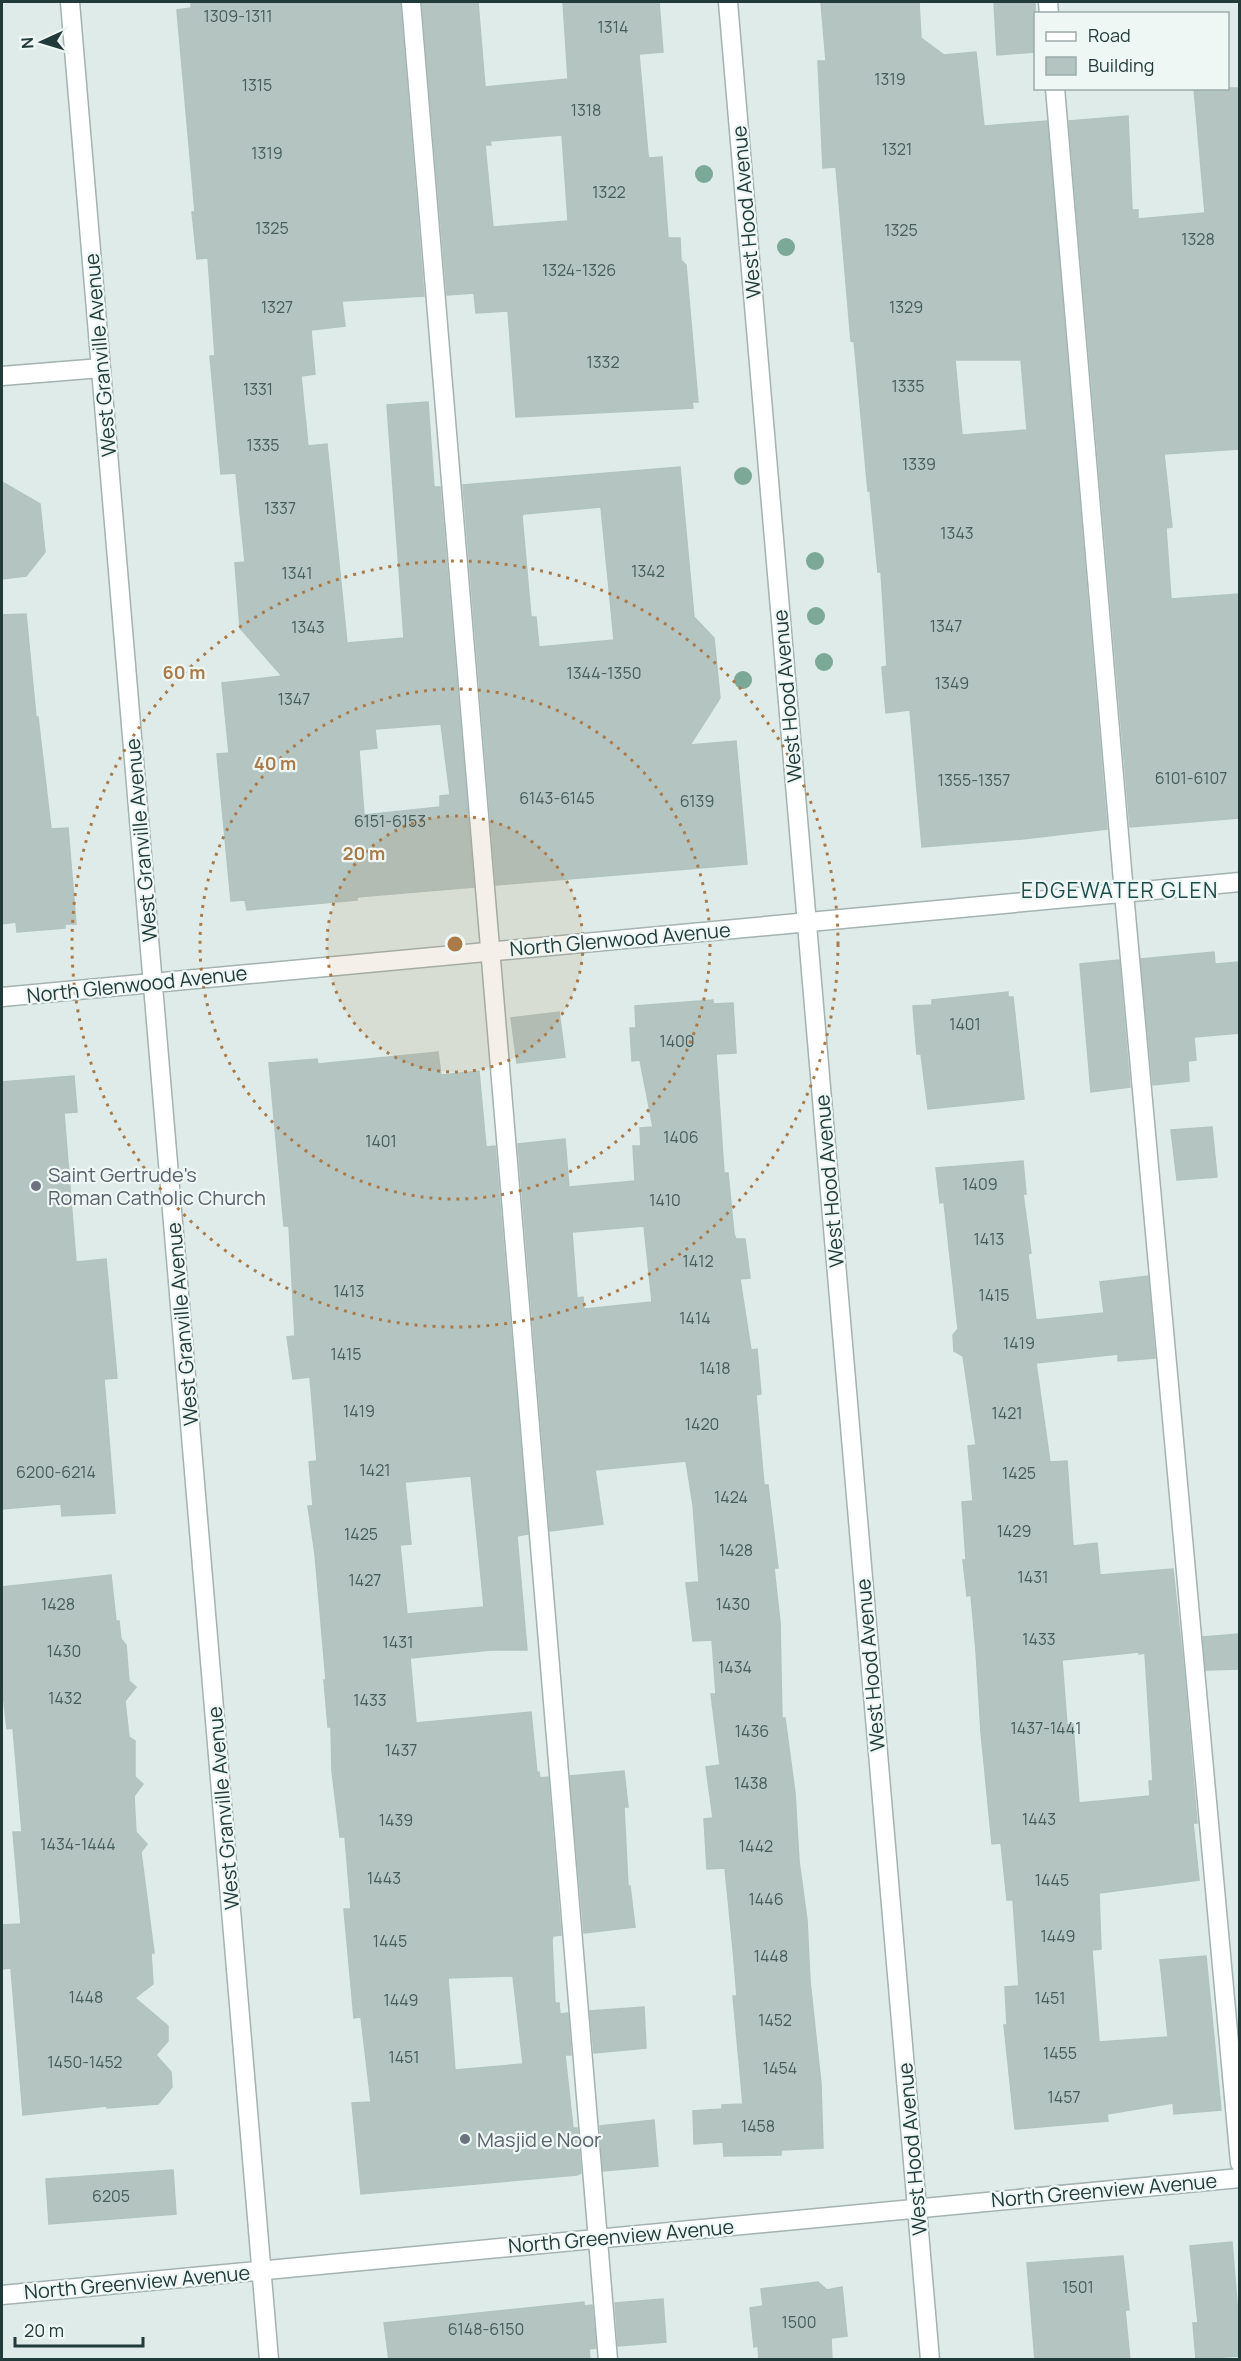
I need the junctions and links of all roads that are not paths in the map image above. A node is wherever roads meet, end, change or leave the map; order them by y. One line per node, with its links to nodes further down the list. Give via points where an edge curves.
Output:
1 (70, 2): 5 (street, West Granville Avenue)
2 (411, 2): 10 (street)
3 (728, 2): 9 (street, West Hood Avenue)
4 (1056, 90): 8 (street)
5 (101, 368): 6 (street); 11 (street, West Granville Avenue)
6 (2, 376)
7 (1239, 882): 8 (street, North Glenwood Avenue)
8 (1124, 893): 9 (street, North Glenwood Avenue); 13 (street)
9 (806, 922): 10 (street, North Glenwood Avenue); 15 (street, West Hood Avenue)
10 (490, 951): 11 (street, North Glenwood Avenue); 16 (street)
11 (153, 982): 12 (street, North Glenwood Avenue); 17 (street, West Granville Avenue)
12 (2, 997)
13 (1239, 2163)
14 (1239, 2178): 15 (street, North Greenview Avenue)
15 (917, 2208): 16 (street, North Greenview Avenue); 21 (street, West Hood Avenue)
16 (598, 2238): 17 (street, North Greenview Avenue); 20 (street)
17 (261, 2270): 18 (street, North Greenview Avenue); 19 (street, West Granville Avenue)
18 (2, 2295)
19 (269, 2360)
20 (608, 2360)
21 (930, 2360)

